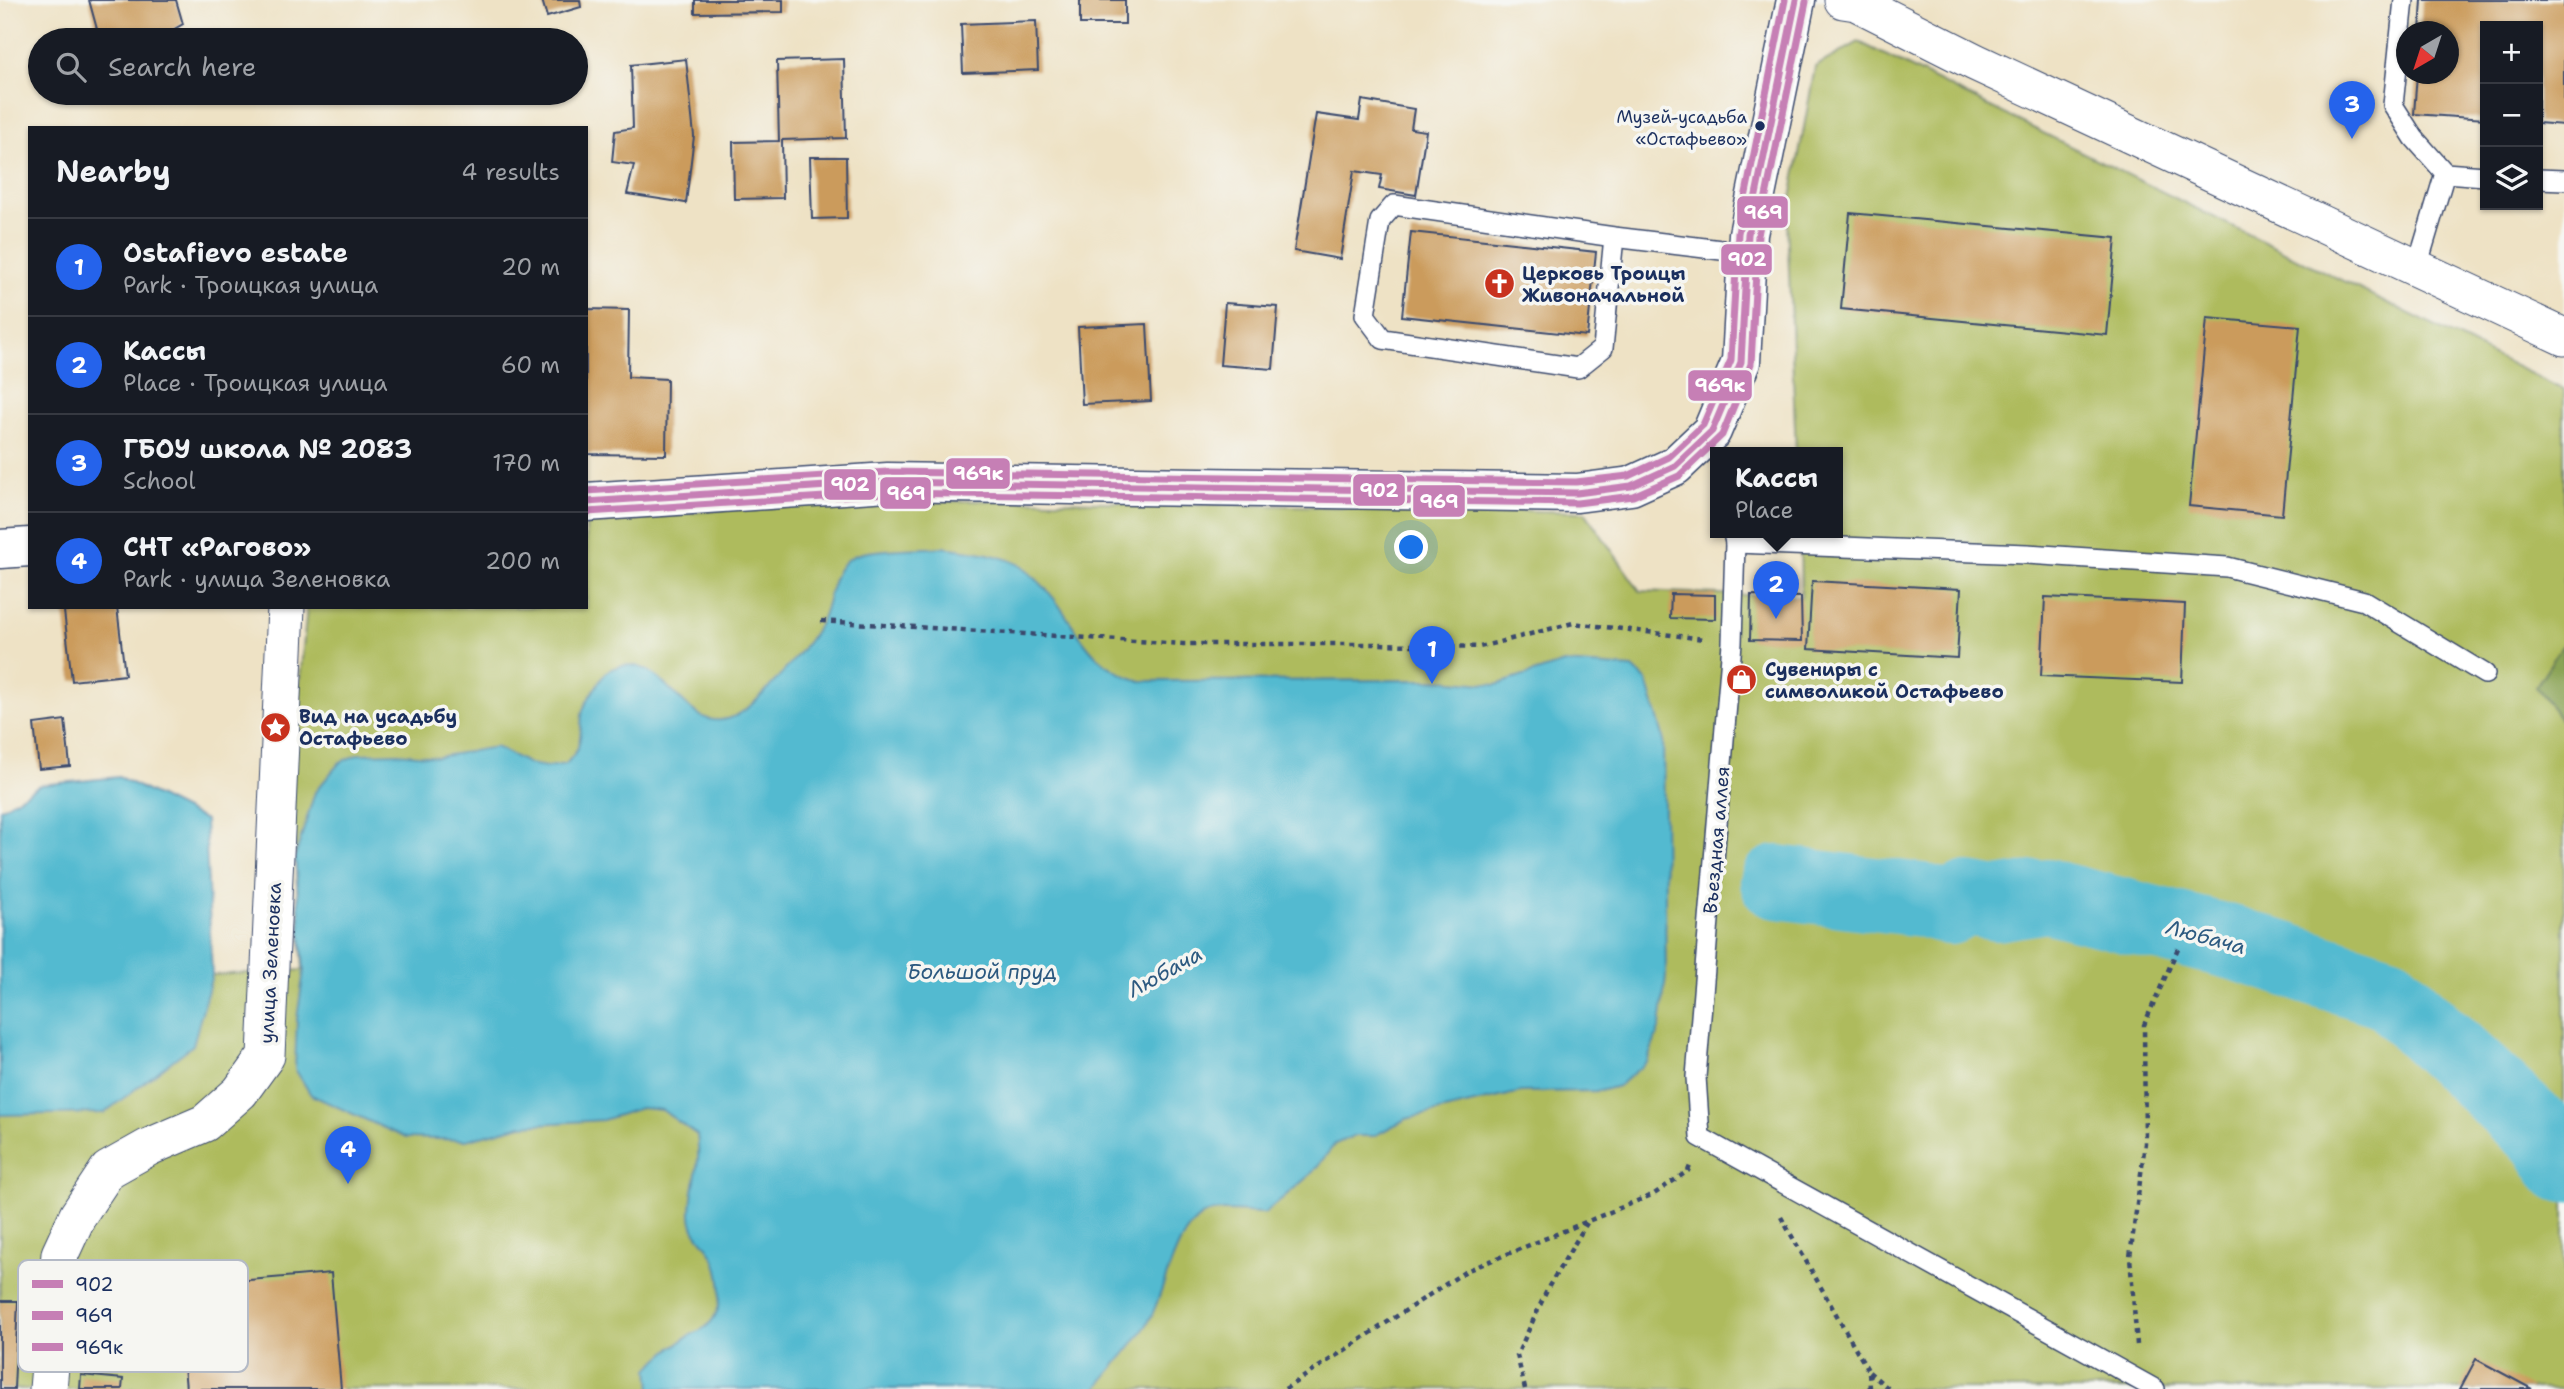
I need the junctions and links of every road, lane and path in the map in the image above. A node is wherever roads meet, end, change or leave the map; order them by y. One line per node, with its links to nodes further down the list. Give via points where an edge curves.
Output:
1 (1796, 0): 9 (street)
2 (1843, 0): 10 (street, via 1856,2)
3 (2403, 0): 4 (lane, via 2393,105)
4 (2445, 173): 5 (lane); 10 (lane)
5 (2480, 176)
6 (2543, 179): 7 (lane)
7 (2564, 180)
8 (1614, 237): 8 (lane, via 1603,348 1578,368 1383,339 1365,315 1380,221 1394,205); 9 (lane)
9 (1746, 253): 12 (street, via 1741,362)
10 (2417, 267): 11 (street)
11 (2564, 337)
12 (1714, 442): 13 (street, via 1631,486 1577,493 888,482)
13 (588, 502)
14 (1734, 538): 19 (lane, Въездная аллея); 20 (lane, via 2227,567 2364,601)
15 (28, 547): 16 (street)
16 (0, 549)
17 (286, 609): 25 (street, улица Зеленовка, via 266,1056 240,1092 205,1122 108,1170 78,1215)
18 (821, 621): 19 (path, via 1183,644 1480,647 1573,623)
19 (1732, 643): 22 (lane, Въездная аллея, via 1696,1077)
20 (2485, 674)
21 (2179, 946): 27 (path, via 2144,1025 2144,1143 2130,1257)
22 (1700, 1137): 24 (path, via 1688,1171 1654,1194); 27 (lane)
23 (1776, 1209): 26 (path)
24 (1588, 1222): 28 (path, via 1466,1271); 29 (path, via 1549,1286 1517,1355)
25 (59, 1260)
26 (1869, 1372): 30 (path); 31 (path)
27 (2147, 1385)
28 (1285, 1389)
29 (1525, 1389)
30 (1870, 1389)
31 (1889, 1389)

